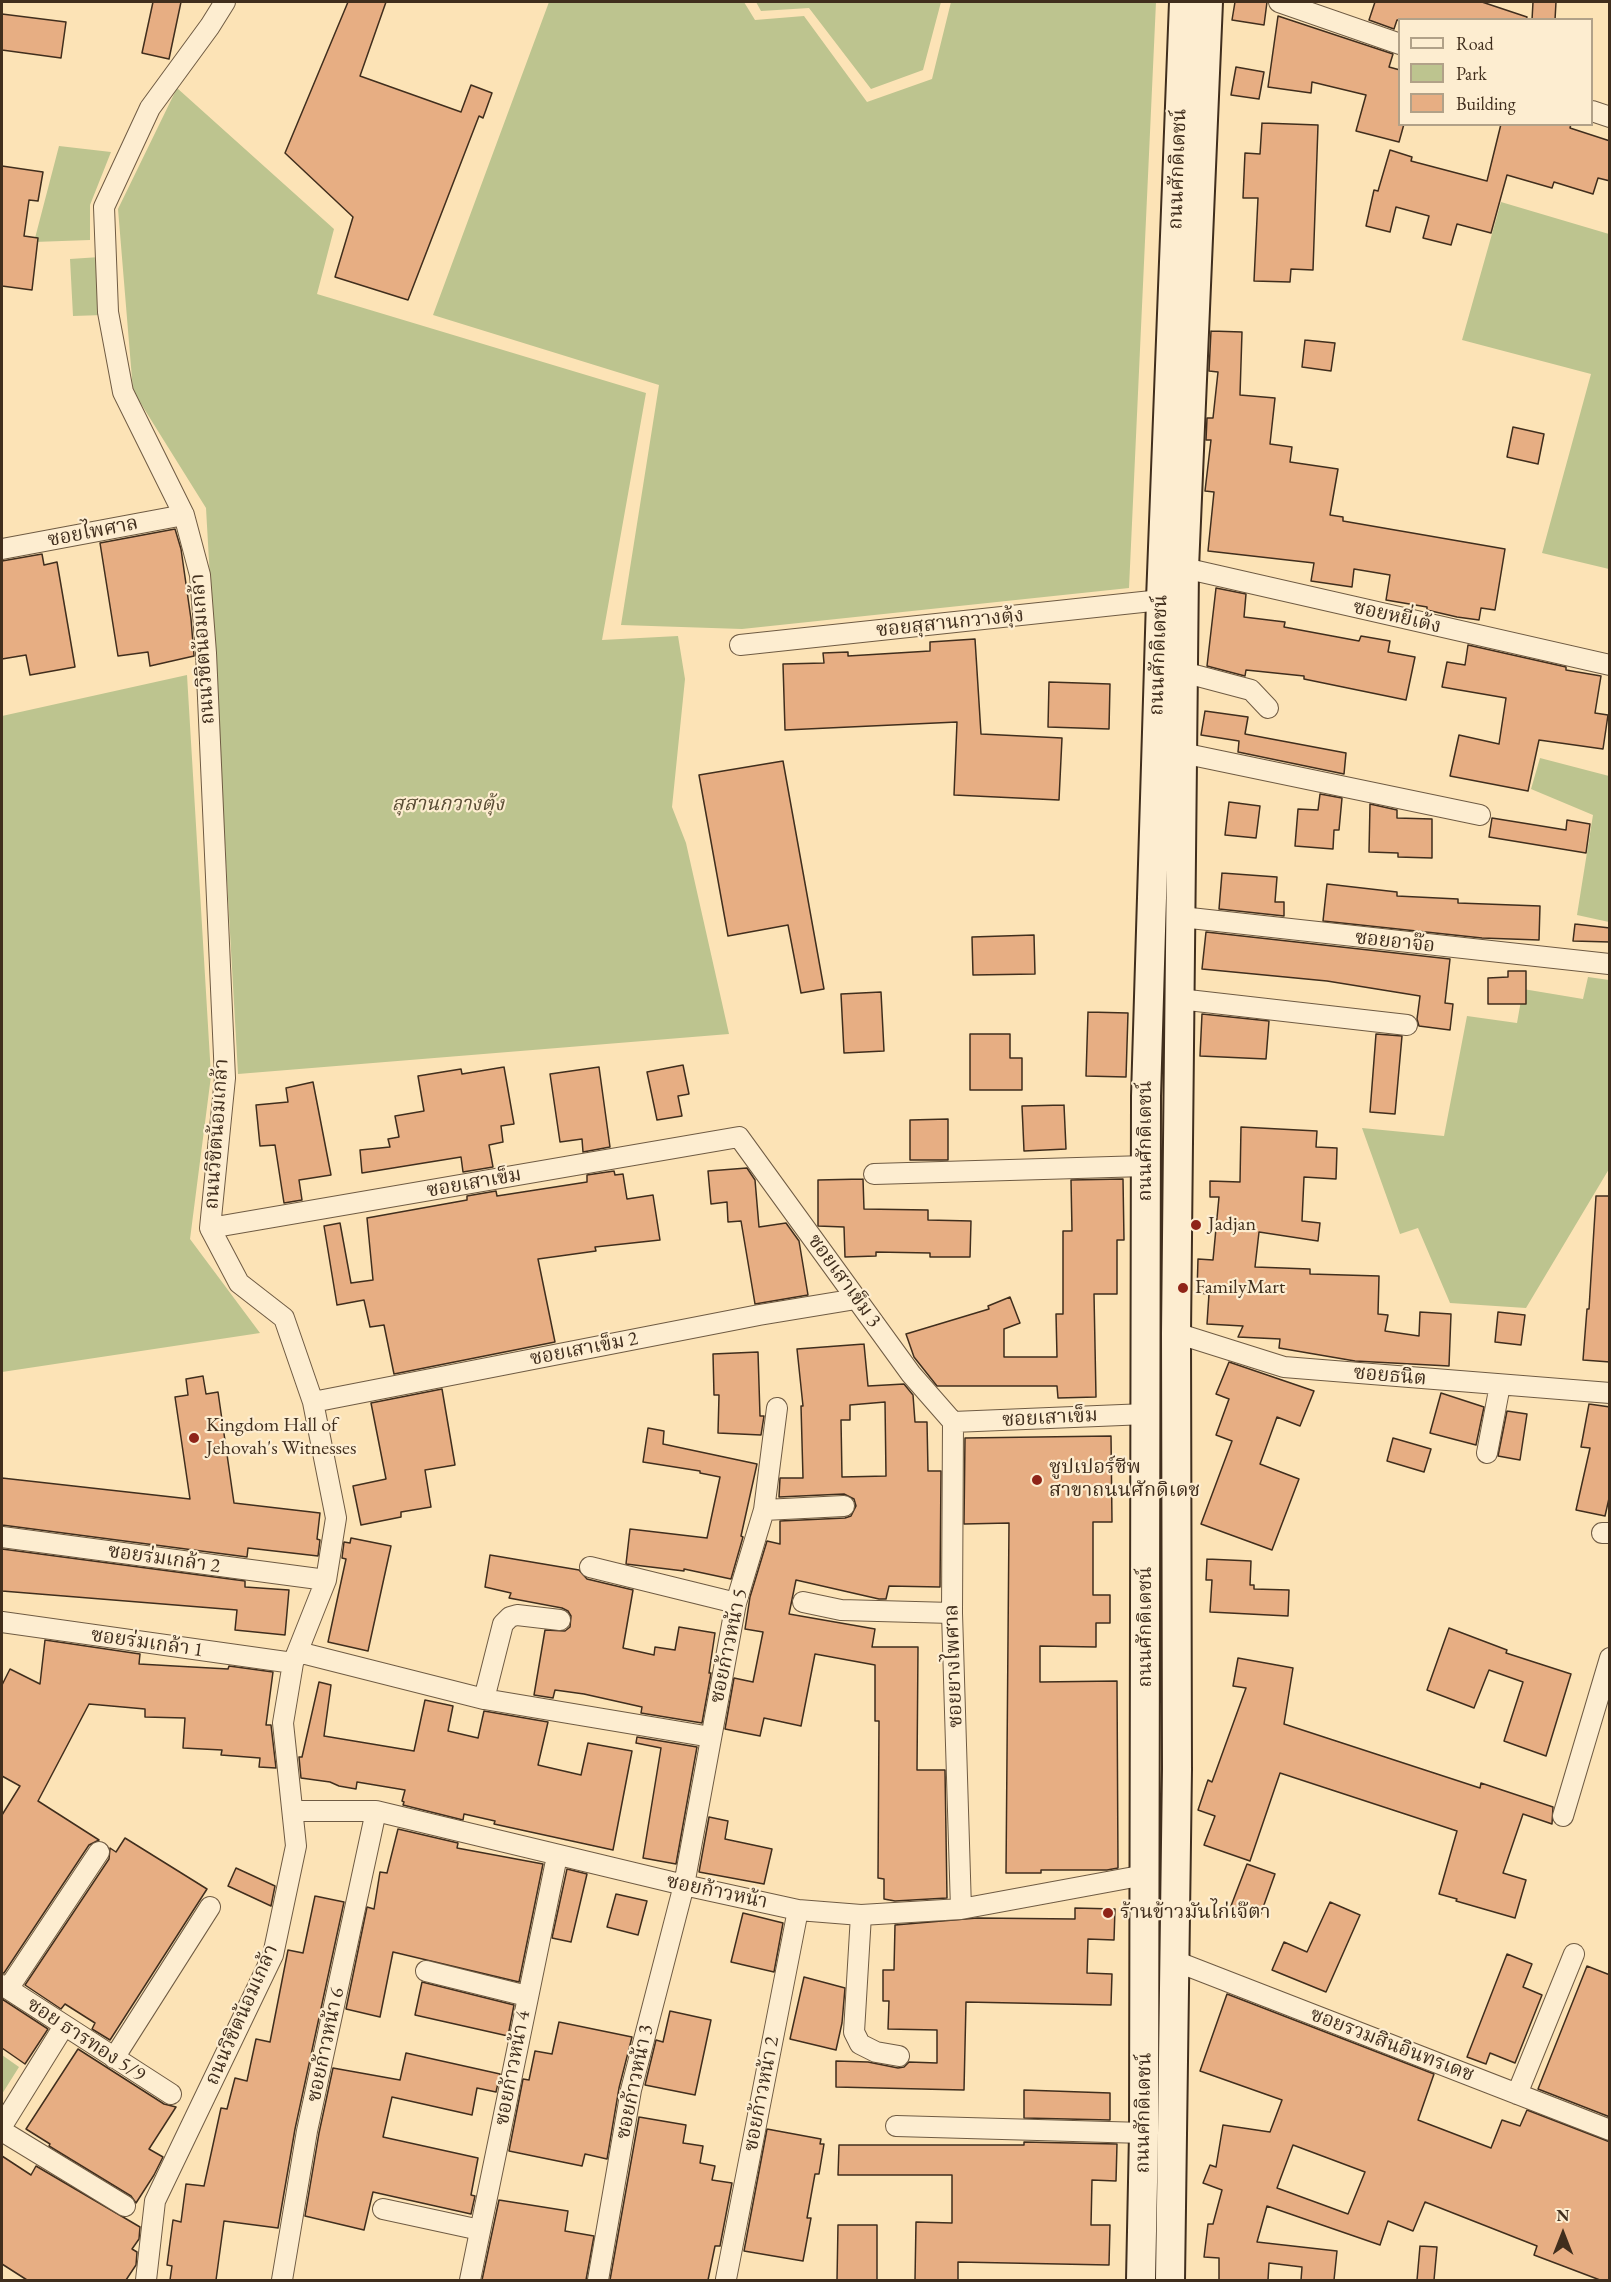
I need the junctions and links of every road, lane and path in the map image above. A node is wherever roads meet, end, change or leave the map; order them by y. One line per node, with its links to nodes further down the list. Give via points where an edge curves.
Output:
1 (225, 2): 9 (street, ถนนวิชิตน้อมเกล้า, via 150,108 104,207 108,312 123,392)
2 (1184, 2): 8 (main road, ถนนศักดิเดชน์)
3 (1208, 2): 8 (main road, ถนนศักดิเดชน์)
4 (1279, 2): 5 (street)
5 (1398, 43)
6 (1593, 111): 7 (street)
7 (1610, 117)
8 (1178, 458): 11 (main road, ถนนศักดิเดชน์); 12 (main road, ถนนศักดิเดชน์)
9 (184, 515): 10 (street, ซอยไพศาล); 26 (street, ถนนวิชิตน้อมเกล้า, via 200,575 206,653 225,1078)
10 (2, 549)
11 (1184, 568): 14 (street, ซอยหยี่เต้ง); 15 (main road, ถนนศักดิเดชน์)
12 (1161, 600): 13 (street, ซอยสุสานกวางตุ้ง); 24 (main road, ถนนศักดิเดชน์)
13 (740, 645)
14 (1610, 665)
15 (1183, 672): 16 (street, via 1251,690); 17 (main road, ถนนศักดิเดชน์)
16 (1268, 708)
17 (1182, 753): 18 (street); 19 (main road, ถนนศักดิเดชน์)
18 (1480, 815)
19 (1181, 917): 20 (street, ซอยอาจ๊อ); 21 (main road, ถนนศักดิเดชน์)
20 (1609, 964)
21 (1179, 999): 22 (street); 28 (main road, ถนนศักดิเดชน์)
22 (1407, 1025)
23 (739, 1137): 26 (street, ซอยเสาเข็ม); 27 (street, ซอยเสาเข็ม 3)
24 (1145, 1166): 25 (street); 33 (main road, ถนนศักดิเดชน์)
25 (874, 1174)
26 (210, 1228): 31 (street, ถนนวิชิตน้อมเกล้า, via 239,1283 284,1318)
27 (856, 1299): 31 (street, ซอยเสาเข็ม 2); 34 (street, ซอยเสาเข็ม 3, via 911,1374)
28 (1176, 1333): 29 (street, ซอยธนิต, via 1284,1367); 62 (main road, ถนนศักดิเดชน์)
29 (1500, 1385): 30 (street, ซอยธนิต); 35 (street)
30 (1610, 1393)
31 (313, 1402): 40 (street, ถนนวิชิตน้อมเกล้า, via 336,1518)
32 (777, 1408): 37 (street, ซอยก้าวหน้า 5)
33 (1146, 1413): 34 (street, ซอยเสาเข็ม); 55 (main road, ถนนศักดิเดชน์)
34 (953, 1422): 43 (street, ซอยยางไพศาล)
35 (1487, 1453)
36 (844, 1506): 37 (street)
37 (764, 1510): 42 (street, ซอยก้าวหน้า 5)
38 (2, 1537): 40 (street, ซอยร่มเกล้า 2)
39 (590, 1567): 42 (street)
40 (326, 1580): 46 (street, ถนนวิชิตน้อมเกล้า)
41 (803, 1602): 43 (street, via 841,1610)
42 (736, 1603): 49 (street, ซอยก้าวหน้า 5)
43 (952, 1613): 58 (street, ซอยยางไพศาล)
44 (560, 1620): 48 (street, via 517,1615 503,1624)
45 (2, 1622): 46 (street, ซอยร่มเกล้า 1)
46 (295, 1658): 48 (street, ซอยร่มเกล้า 1); 50 (street, ถนนวิชิตน้อมเกล้า, via 283,1723)
47 (1610, 1658): 52 (street)
48 (484, 1699): 49 (street, ซอยร่มเกล้า 1)
49 (711, 1737): 56 (street, ซอยก้าวหน้า 5)
50 (294, 1811): 51 (street, ซอยก้าวหน้า); 80 (street, ถนนวิชิตน้อมเกล้า, via 296,1846 273,1955 155,2201)
51 (376, 1811): 54 (street, ซอยก้าวหน้า); 81 (street, ซอยก้าวหน้า 6, via 307,2131)
52 (1563, 1816)
53 (99, 1852): 64 (street)
54 (557, 1856): 56 (street, ซอยก้าวหน้า); 65 (street, ซอยก้าวหน้า 4)
55 (1145, 1875): 58 (street, ซอยก้าวหน้า); 75 (main road, ถนนศักดิเดชน์)
56 (684, 1885): 59 (street, ซอยก้าวหน้า); 83 (street, ซอยก้าวหน้า 3, via 631,2090)
57 (210, 1907): 68 (street)
58 (961, 1909): 60 (street, ซอยก้าวหน้า)
59 (798, 1910): 60 (street, ซอยก้าวหน้า); 79 (street, ซอยก้าวหน้า 2)
60 (861, 1915): 67 (street, via 854,2032 860,2044)
61 (1574, 1954): 70 (street)
62 (1175, 1961): 70 (street, ซอยรวมสินอินทรเดช); 85 (main road, ถนนศักดิเดชน์)
63 (426, 1971): 65 (street)
64 (5, 1987): 66 (street, ซอย ธารทอง 5/9)
65 (527, 1995): 78 (street, ซอยก้าวหน้า 4)
66 (64, 2026): 68 (street, ซอย ธารทอง 5/9); 71 (street)
67 (898, 2056)
68 (114, 2058): 69 (street, ซอย ธารทอง 5/9)
69 (171, 2094)
70 (1517, 2094): 73 (street, ซอยรวมสินอินทรเดช)
71 (2, 2126)
72 (896, 2126): 75 (street)
73 (1610, 2130)
74 (2, 2131): 76 (street)
75 (1144, 2133): 84 (main road, ถนนศักดิเดชน์)
76 (125, 2206)
77 (383, 2209): 78 (street)
78 (480, 2230): 82 (street, ซอยก้าวหน้า 4)
79 (726, 2278)
80 (146, 2280)
81 (282, 2280)
82 (470, 2280)
83 (598, 2280)
84 (1141, 2280)
85 (1170, 2280)

